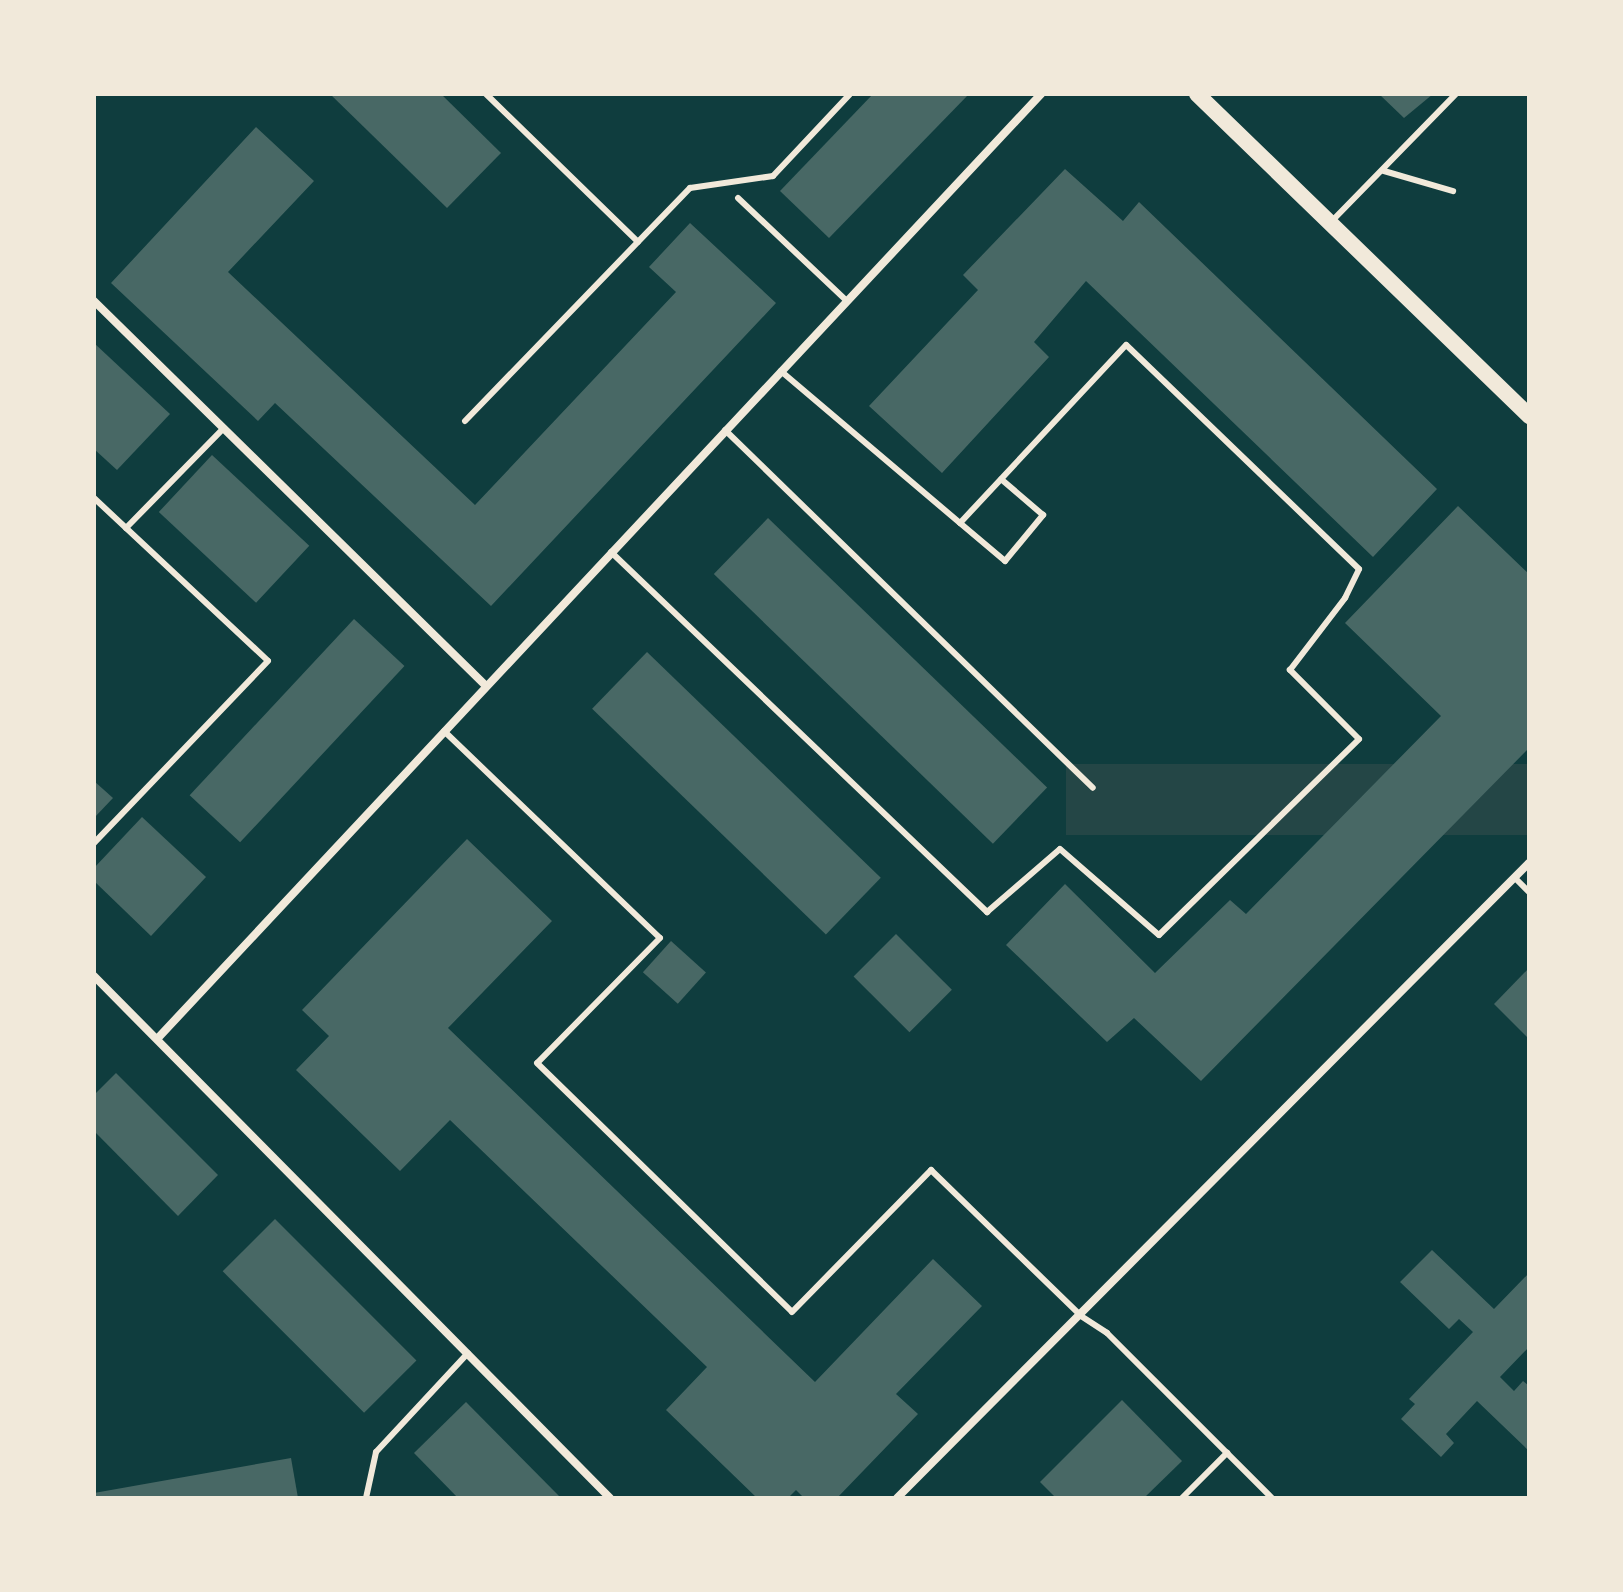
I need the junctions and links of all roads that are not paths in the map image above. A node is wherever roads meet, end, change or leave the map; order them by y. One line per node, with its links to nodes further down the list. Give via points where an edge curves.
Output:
1 (486, 94): 10 (lane)
2 (850, 94): 10 (lane, via 773,176 690,188)
3 (1041, 94): 12 (street)
4 (1197, 94): 9 (main road)
5 (1456, 94): 6 (lane)
6 (1384, 171): 7 (lane); 9 (lane)
7 (1453, 191)
8 (738, 198): 12 (lane)
9 (1330, 223): 14 (main road)
10 (638, 242): 15 (lane)
11 (94, 301): 16 (street)
12 (847, 301): 13 (street)
13 (781, 371): 17 (street); 20 (lane)
14 (1529, 416)
15 (465, 421)
16 (224, 428): 21 (lane); 23 (street)
17 (725, 430): 22 (street); 25 (lane)
18 (1001, 479): 20 (lane); 20 (lane, via 1043,515 1005,561); 22 (lane, via 1126,345 1359,569 1345,598 1290,670 1359,739 1159,935 1060,849 987,912)
19 (94, 498): 21 (lane)
20 (960, 523)
21 (126, 528): 26 (lane, via 268,661)
22 (611, 552): 23 (street)
23 (486, 686): 24 (street)
24 (444, 731): 31 (street); 32 (lane, via 660,938 537,1063 792,1312 931,1170)
25 (1093, 788)
26 (94, 843)
27 (1529, 863): 28 (street)
28 (1515, 878): 29 (lane); 32 (street)
29 (1529, 892)
30 (94, 976): 31 (street)
31 (158, 1038): 33 (street)
32 (1081, 1316): 34 (lane, via 1107,1333); 35 (street)
33 (468, 1353): 36 (lane, via 376,1452); 37 (street)
34 (1227, 1453): 38 (lane); 39 (lane)
35 (899, 1497)
36 (366, 1498)
37 (610, 1498)
38 (1182, 1498)
39 (1272, 1498)

